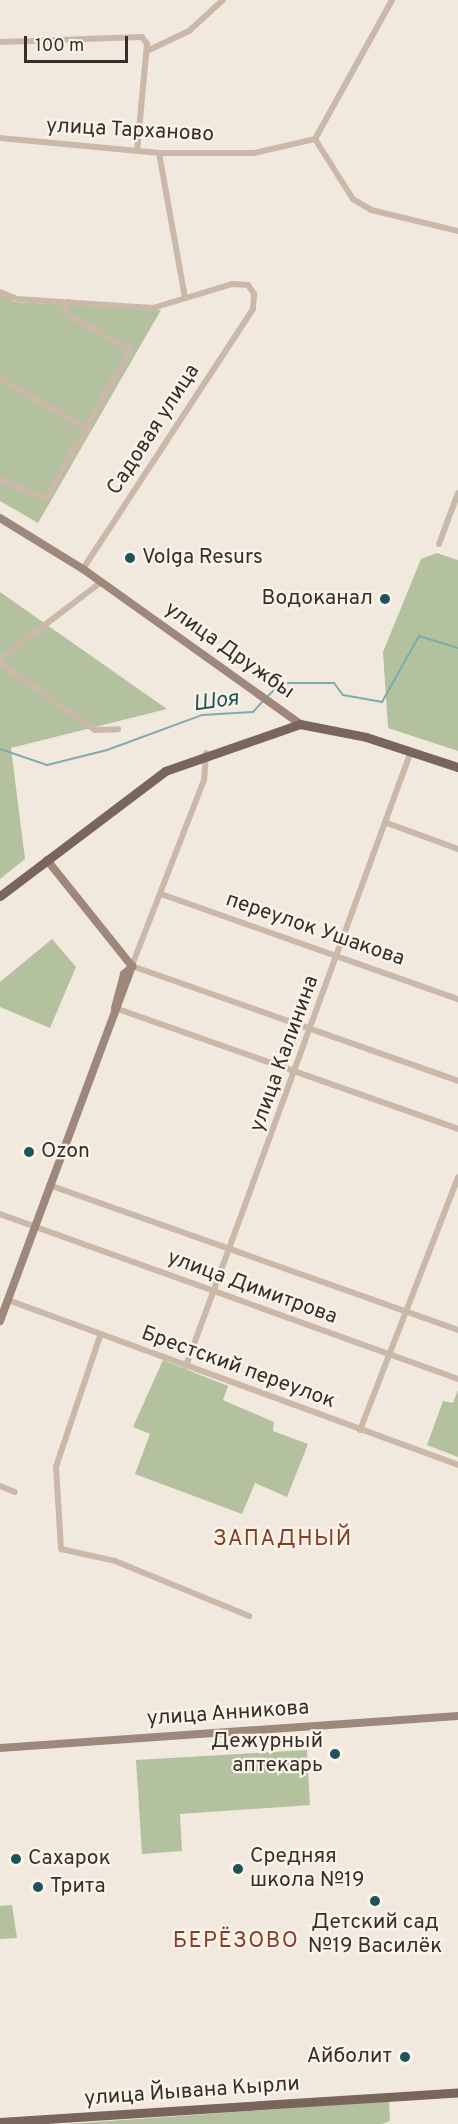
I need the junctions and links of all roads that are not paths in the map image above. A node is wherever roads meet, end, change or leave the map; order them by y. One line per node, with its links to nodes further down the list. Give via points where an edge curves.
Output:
1 (223, 0): 4 (street, via 189,31)
2 (392, 0): 6 (street)
3 (0, 42): 4 (street, via 101,41 134,35 147,44)
4 (147, 51): 7 (street)
5 (0, 138): 7 (street, улица Тарханово)
6 (315, 139): 8 (street, улица Тарханово, via 254,153); 9 (street, via 353,199 401,219)
7 (137, 151): 8 (street, улица Тарханово)
8 (159, 153): 11 (street)
9 (458, 231)
10 (0, 292): 12 (street, via 17,299)
11 (185, 298): 12 (street, via 153,308); 19 (street, Садовая улица, via 243,283 254,294 253,309)
12 (68, 302): 14 (street, via 64,312 130,350)
13 (0, 379): 14 (street)
14 (88, 429): 15 (street, via 46,499)
15 (0, 479)
16 (458, 493): 18 (street)
17 (0, 518): 19 (street, улица Дружбы)
18 (439, 544)
19 (83, 569): 20 (street, улица Дружбы)
20 (101, 582): 21 (street); 22 (street, улица Дружбы)
21 (0, 661): 23 (street, via 95,730)
22 (300, 724): 24 (main road, улица Дружбы); 25 (main road)
23 (118, 729)
24 (411, 751): 26 (main road, улица Дружбы); 27 (street, улица Калинина)
25 (206, 753): 29 (main road, via 148,782); 30 (street, via 204,780)
26 (458, 767)
27 (387, 823): 28 (street); 32 (street, улица Калинина)
28 (458, 849)
29 (47, 860): 31 (main road); 33 (street)
30 (161, 894): 32 (street, переулок Ушакова); 33 (street)
31 (0, 896)
32 (338, 957): 34 (street, переулок Ушакова); 36 (street, улица Калинина)
33 (132, 966): 35 (street, via 124,974); 36 (street)
34 (458, 999)
35 (115, 1008): 37 (street); 41 (street)
36 (310, 1031): 37 (street, улица Калинина); 38 (street)
37 (296, 1070): 39 (street); 44 (street, улица Калинина)
38 (458, 1081)
39 (458, 1129)
40 (458, 1177): 47 (street)
41 (50, 1185): 43 (street); 44 (street)
42 (0, 1214): 43 (street, улица Димитрова)
43 (35, 1227): 45 (street, улица Димитрова); 46 (street)
44 (232, 1248): 45 (street, улица Калинина); 47 (street)
45 (215, 1292): 51 (street, улица Димитрова); 52 (street, улица Калинина)
46 (8, 1300): 48 (street); 50 (street, Брестский переулок)
47 (407, 1312): 49 (street); 51 (street)
48 (0, 1320)
49 (458, 1330)
50 (100, 1336): 52 (street, Брестский переулок); 58 (street, via 56,1467 61,1550 115,1561)
51 (392, 1355): 53 (street, улица Димитрова); 54 (street)
52 (186, 1366): 54 (street, Брестский переулок)
53 (458, 1379)
54 (360, 1430): 55 (street, Брестский переулок)
55 (458, 1465)
56 (0, 1486): 57 (street)
57 (15, 1492)
58 (249, 1616)
59 (458, 1716): 60 (street, улица Анникова)
60 (0, 1748)
61 (458, 2092): 62 (main road, улица Йывана Кырли)
62 (0, 2122)

